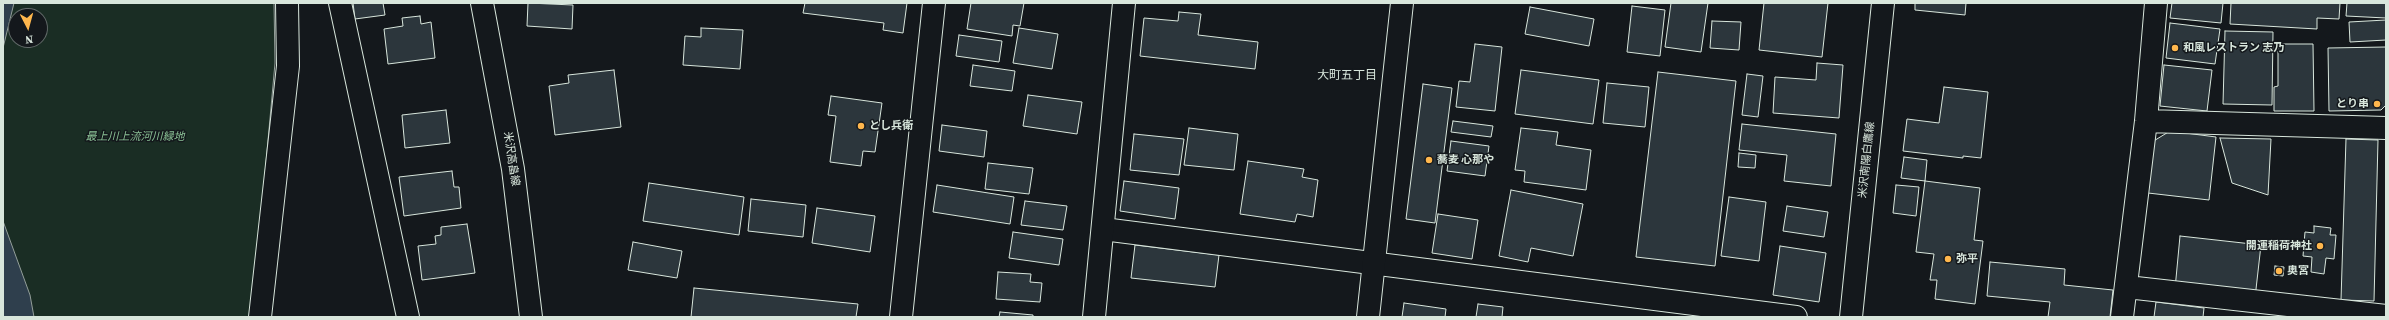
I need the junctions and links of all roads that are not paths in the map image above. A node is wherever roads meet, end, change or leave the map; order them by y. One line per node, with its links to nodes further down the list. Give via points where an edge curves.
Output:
1 (287, 3): 15 (street, via 288,66)
2 (340, 3): 16 (street)
3 (482, 3): 17 (street, 米沢高畠線, via 513,169)
4 (934, 3): 18 (street)
5 (1124, 3): 11 (street)
6 (1402, 3): 12 (street)
7 (1883, 3): 22 (street, 米沢南陽白鷹線)
8 (2156, 3): 9 (street)
9 (2146, 122): 10 (street); 13 (street)
10 (2386, 128)
11 (1103, 229): 12 (street); 19 (street)
12 (1373, 263): 20 (street); 21 (street)
13 (2127, 287): 14 (street); 23 (street)
14 (2386, 316)
15 (260, 317)
16 (408, 317)
17 (531, 317)
18 (901, 317)
19 (1094, 317)
20 (1368, 317)
21 (1796, 317)
22 (1851, 317)
23 (2122, 317)

